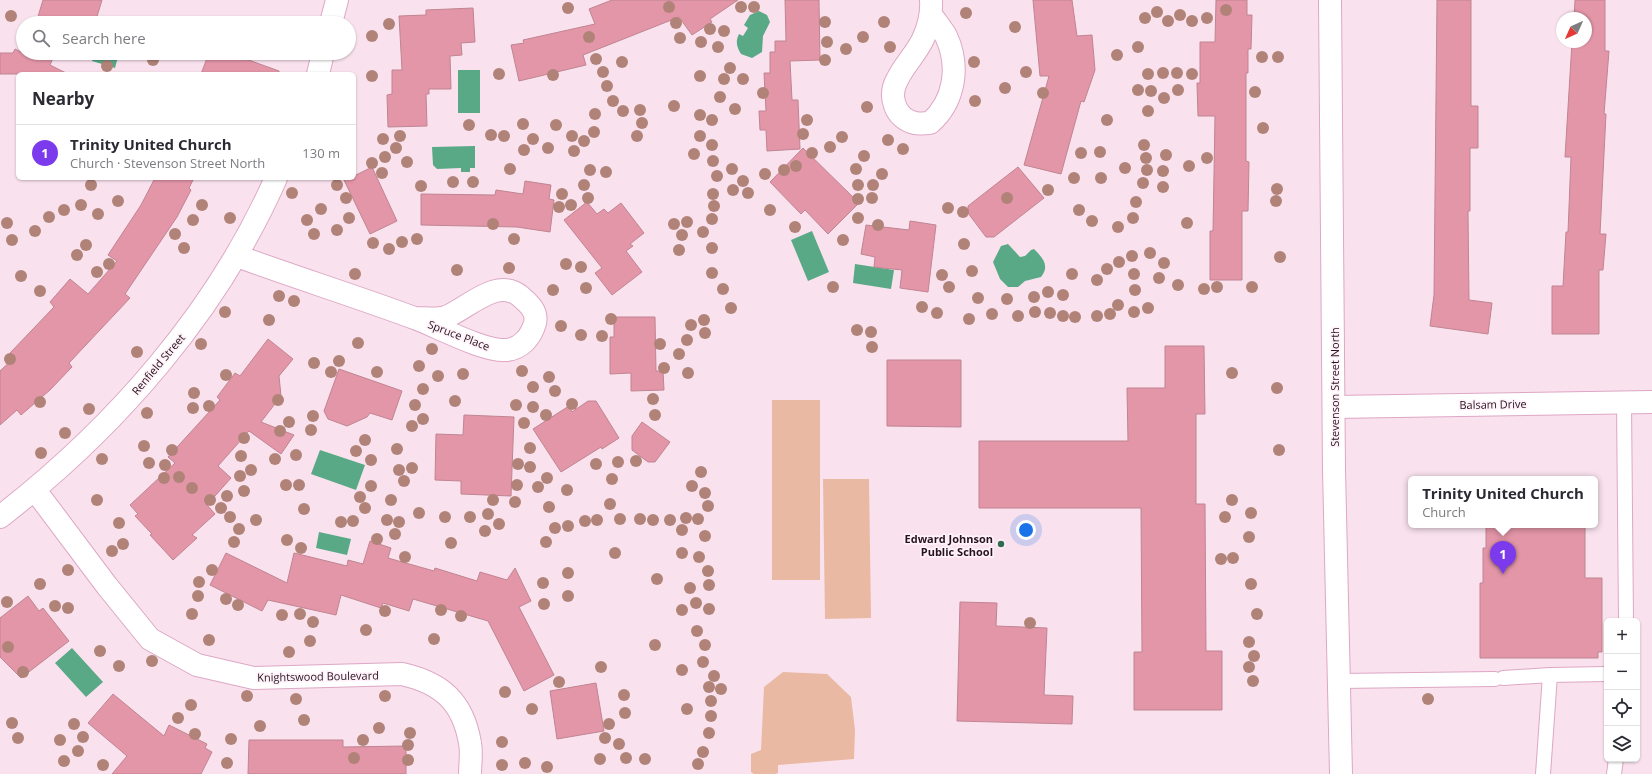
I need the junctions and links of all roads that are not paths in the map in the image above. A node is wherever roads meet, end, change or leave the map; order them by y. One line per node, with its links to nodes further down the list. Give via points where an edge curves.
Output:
1 (337, 0): 3 (street)
2 (1330, 0): 11 (street, Stevenson Street North)
3 (333, 16)
4 (321, 60): 5 (street)
5 (318, 72)
6 (275, 180): 7 (street, Renfield Street)
7 (237, 256): 8 (street, Spruce Place); 12 (street, Renfield Street, via 192,323 148,376 88,442)
8 (416, 318): 8 (street, Spruce Place, via 445,317 489,293 506,289 518,294 536,314 533,330 526,341 506,350 488,347)
9 (1624, 402): 10 (street, Balsam Drive); 11 (street, Balsam Drive); 14 (lane)
10 (1652, 402)
11 (1334, 407): 17 (street, Stevenson Street North)
12 (35, 490): 13 (street, Renfield Street); 19 (street, Knightswood Boulevard, via 150,639 197,665 254,678 402,674 417,677 444,692 458,707 466,725 470,744)
13 (0, 517)
14 (1626, 618)
15 (1604, 674): 16 (lane)
16 (1550, 675): 17 (lane); 21 (lane)
17 (1339, 681): 20 (street, Stevenson Street North)
18 (1616, 762): 22 (lane)
19 (470, 774)
20 (1341, 774)
21 (1543, 774)
22 (1614, 774)

